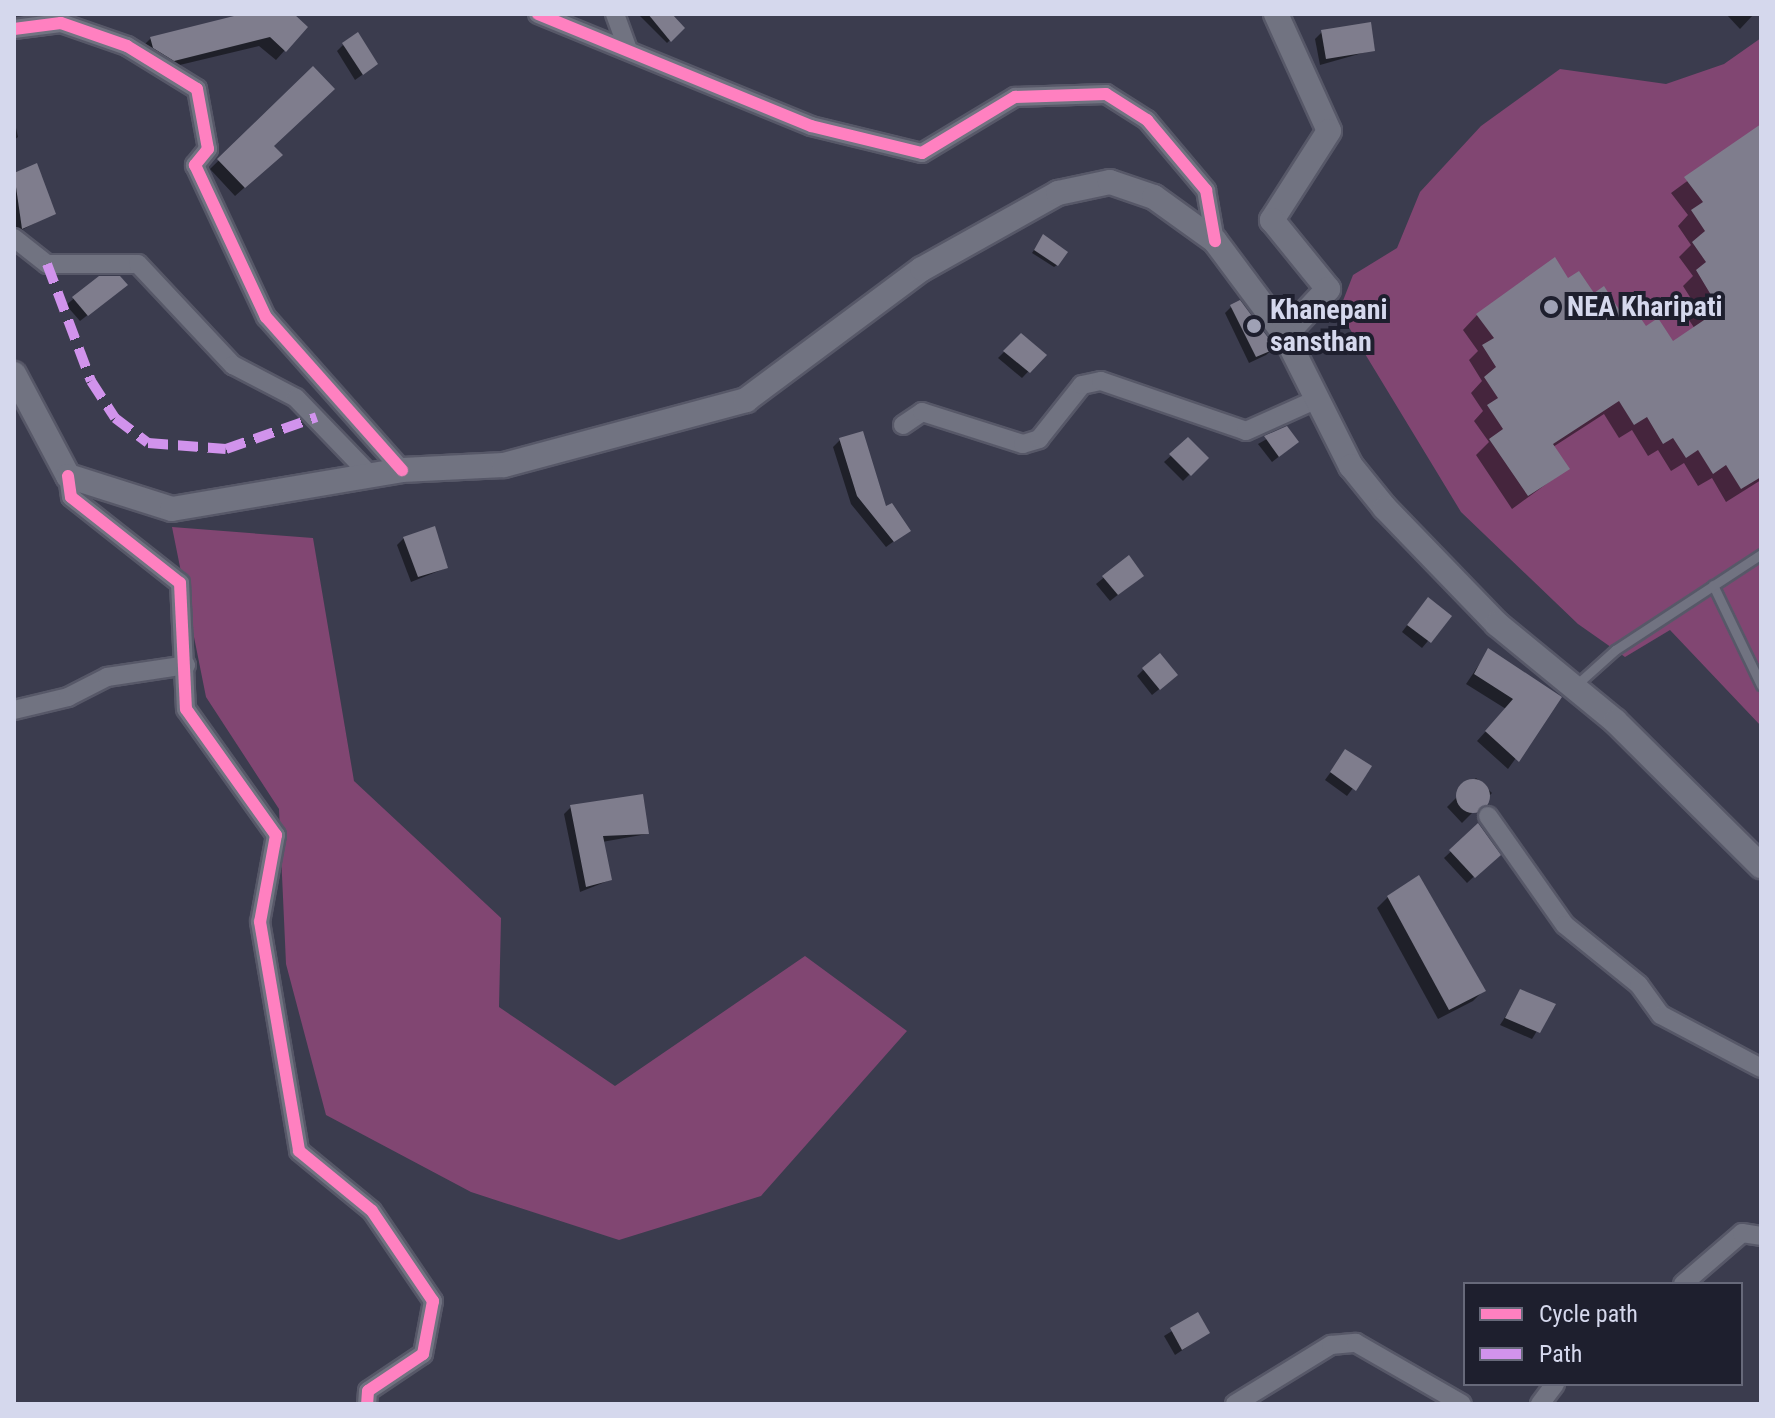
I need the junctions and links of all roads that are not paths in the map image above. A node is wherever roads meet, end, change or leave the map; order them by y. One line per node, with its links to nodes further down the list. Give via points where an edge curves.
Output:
1 (538, 14): 5 (street)
2 (615, 14): 5 (street)
3 (1276, 14): 8 (main road, via 1329,131 1272,220 1328,289)
4 (14, 29): 12 (street, via 61,23 127,46 197,89 208,149 195,165 266,317)
5 (628, 50): 7 (street, via 811,126 922,153 1015,97 1106,94 1147,120 1206,190)
6 (14, 238): 13 (street, via 47,264 138,264 233,365 296,398)
7 (1215, 241): 8 (main road); 12 (main road, via 1154,197 1110,182 1058,193 922,269 746,400 504,465)
8 (1285, 335): 10 (main road)
9 (14, 374): 14 (main road)
10 (1315, 400): 11 (street, via 1246,431 1101,381 1082,385 1039,439 1023,444 922,412); 19 (main road, via 1351,466 1385,508 1497,624)
11 (903, 425)
12 (402, 470): 13 (main road)
13 (370, 475): 14 (main road, via 172,509)
14 (68, 476): 17 (street, via 71,497 180,583)
15 (1761, 554): 16 (lane)
16 (1713, 585): 18 (lane); 19 (lane, via 1615,650)
17 (186, 665): 20 (street, via 107,677 68,697); 27 (street, via 186,709 276,835 260,922 299,1151 372,1211 433,1301 423,1354 368,1391)
18 (1761, 685)
19 (1575, 687): 22 (main road)
20 (14, 710)
21 (1488, 816): 23 (street, via 1565,925 1639,985 1661,1015)
22 (1761, 866)
23 (1761, 1068)
24 (1761, 1236): 25 (street, via 1742,1233)
25 (1685, 1282)
26 (1554, 1386): 30 (street)
27 (367, 1404)
28 (1235, 1404): 29 (street, via 1331,1345 1356,1343)
29 (1462, 1404)
30 (1540, 1404)

